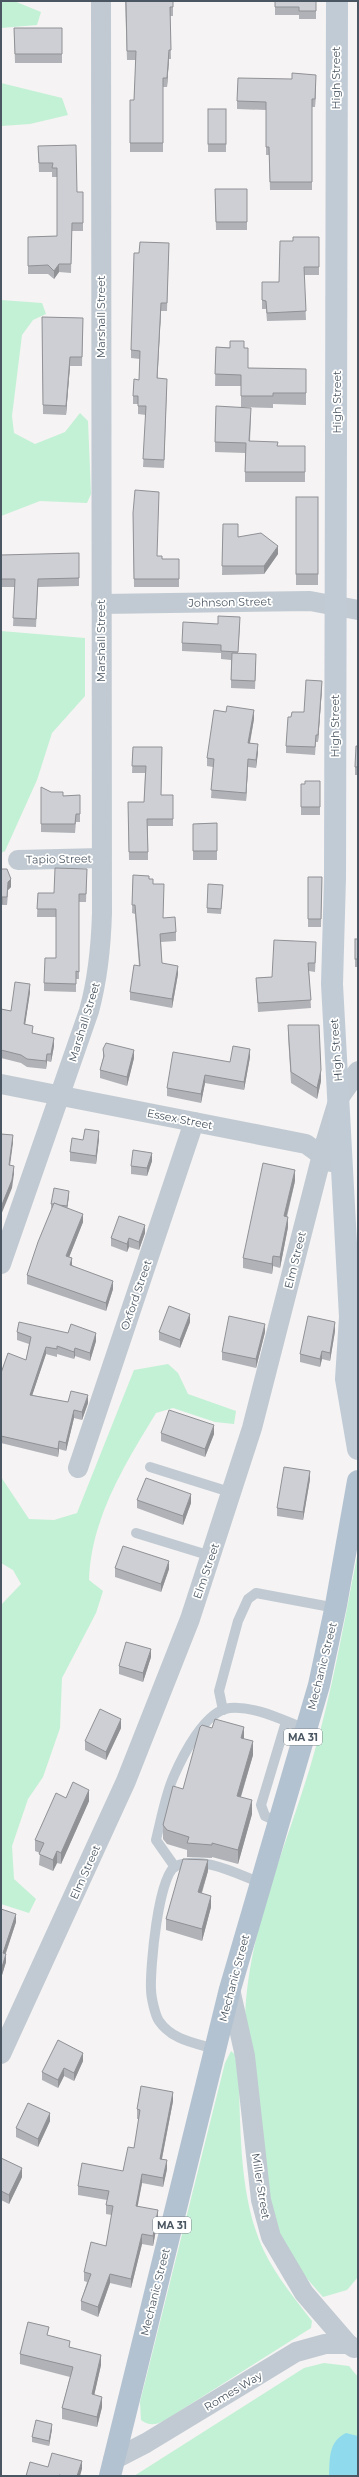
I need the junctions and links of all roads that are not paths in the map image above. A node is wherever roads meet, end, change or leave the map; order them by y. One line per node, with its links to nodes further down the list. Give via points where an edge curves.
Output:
1 (101, 1): 3 (street, Marshall Street)
2 (337, 1): 4 (main road, High Street, via 338,226)
3 (101, 604): 4 (street, Johnson Street, via 310,601); 6 (street, Marshall Street)
4 (334, 606): 5 (street, Johnson Street); 11 (main road, High Street, via 335,878 332,984)
5 (358, 610)
6 (101, 858): 7 (street, Tapio Street); 10 (street, Marshall Street, via 102,912 97,982)
7 (18, 860)
8 (358, 1071): 11 (street, Elm Street)
9 (1, 1084): 10 (street, Essex Street)
10 (61, 1095): 12 (street, Essex Street); 16 (street, Marshall Street)
11 (339, 1098): 13 (street, via 321,1127 309,1137); 14 (street, Elm Street); 15 (main road, High Street)
12 (194, 1122): 13 (street, Essex Street); 19 (street, Oxford Street)
13 (296, 1142): 14 (street, Essex Street, via 306,1144)
14 (322, 1154): 15 (street, Essex Street); 21 (street, Elm Street)
15 (344, 1182): 17 (main road, High Street, via 350,1317 346,1379)
16 (1, 1264)
17 (358, 1449)
18 (150, 1467): 21 (lane)
19 (78, 1468)
20 (358, 1481): 24 (main road, Mechanic Street / MA 31)
21 (233, 1493): 23 (street, Elm Street)
22 (136, 1532): 23 (lane)
23 (212, 1556): 32 (street, Elm Street, via 126,1781)
24 (336, 1608): 25 (lane, via 256,1593 248,1599 238,1621 219,1691); 26 (main road, Mechanic Street / MA 31, via 319,1685)
25 (223, 1710): 26 (lane, via 251,1709); 28 (lane, via 217,1711 201,1728 173,1779 156,1840)
26 (296, 1726): 27 (main road, Mechanic Street / MA 31); 27 (lane, via 261,1805 265,1816)
27 (278, 1822): 29 (main road, Mechanic Street / MA 31)
28 (175, 1867): 29 (lane, via 191,1862 224,1869); 31 (lane, via 170,1872 162,1895 151,1990 158,2020 172,2035)
29 (261, 1883): 30 (main road, Mechanic Street / MA 31)
30 (230, 1989): 31 (main road, Mechanic Street / MA 31); 33 (street, Miller Street, via 245,2056 261,2200 271,2237 304,2293)
31 (215, 2049): 34 (main road, Mechanic Street / MA 31)
32 (1, 2054)
33 (355, 2350): 34 (street, Romes Way, via 325,2344 296,2352 146,2443)
34 (111, 2468)

